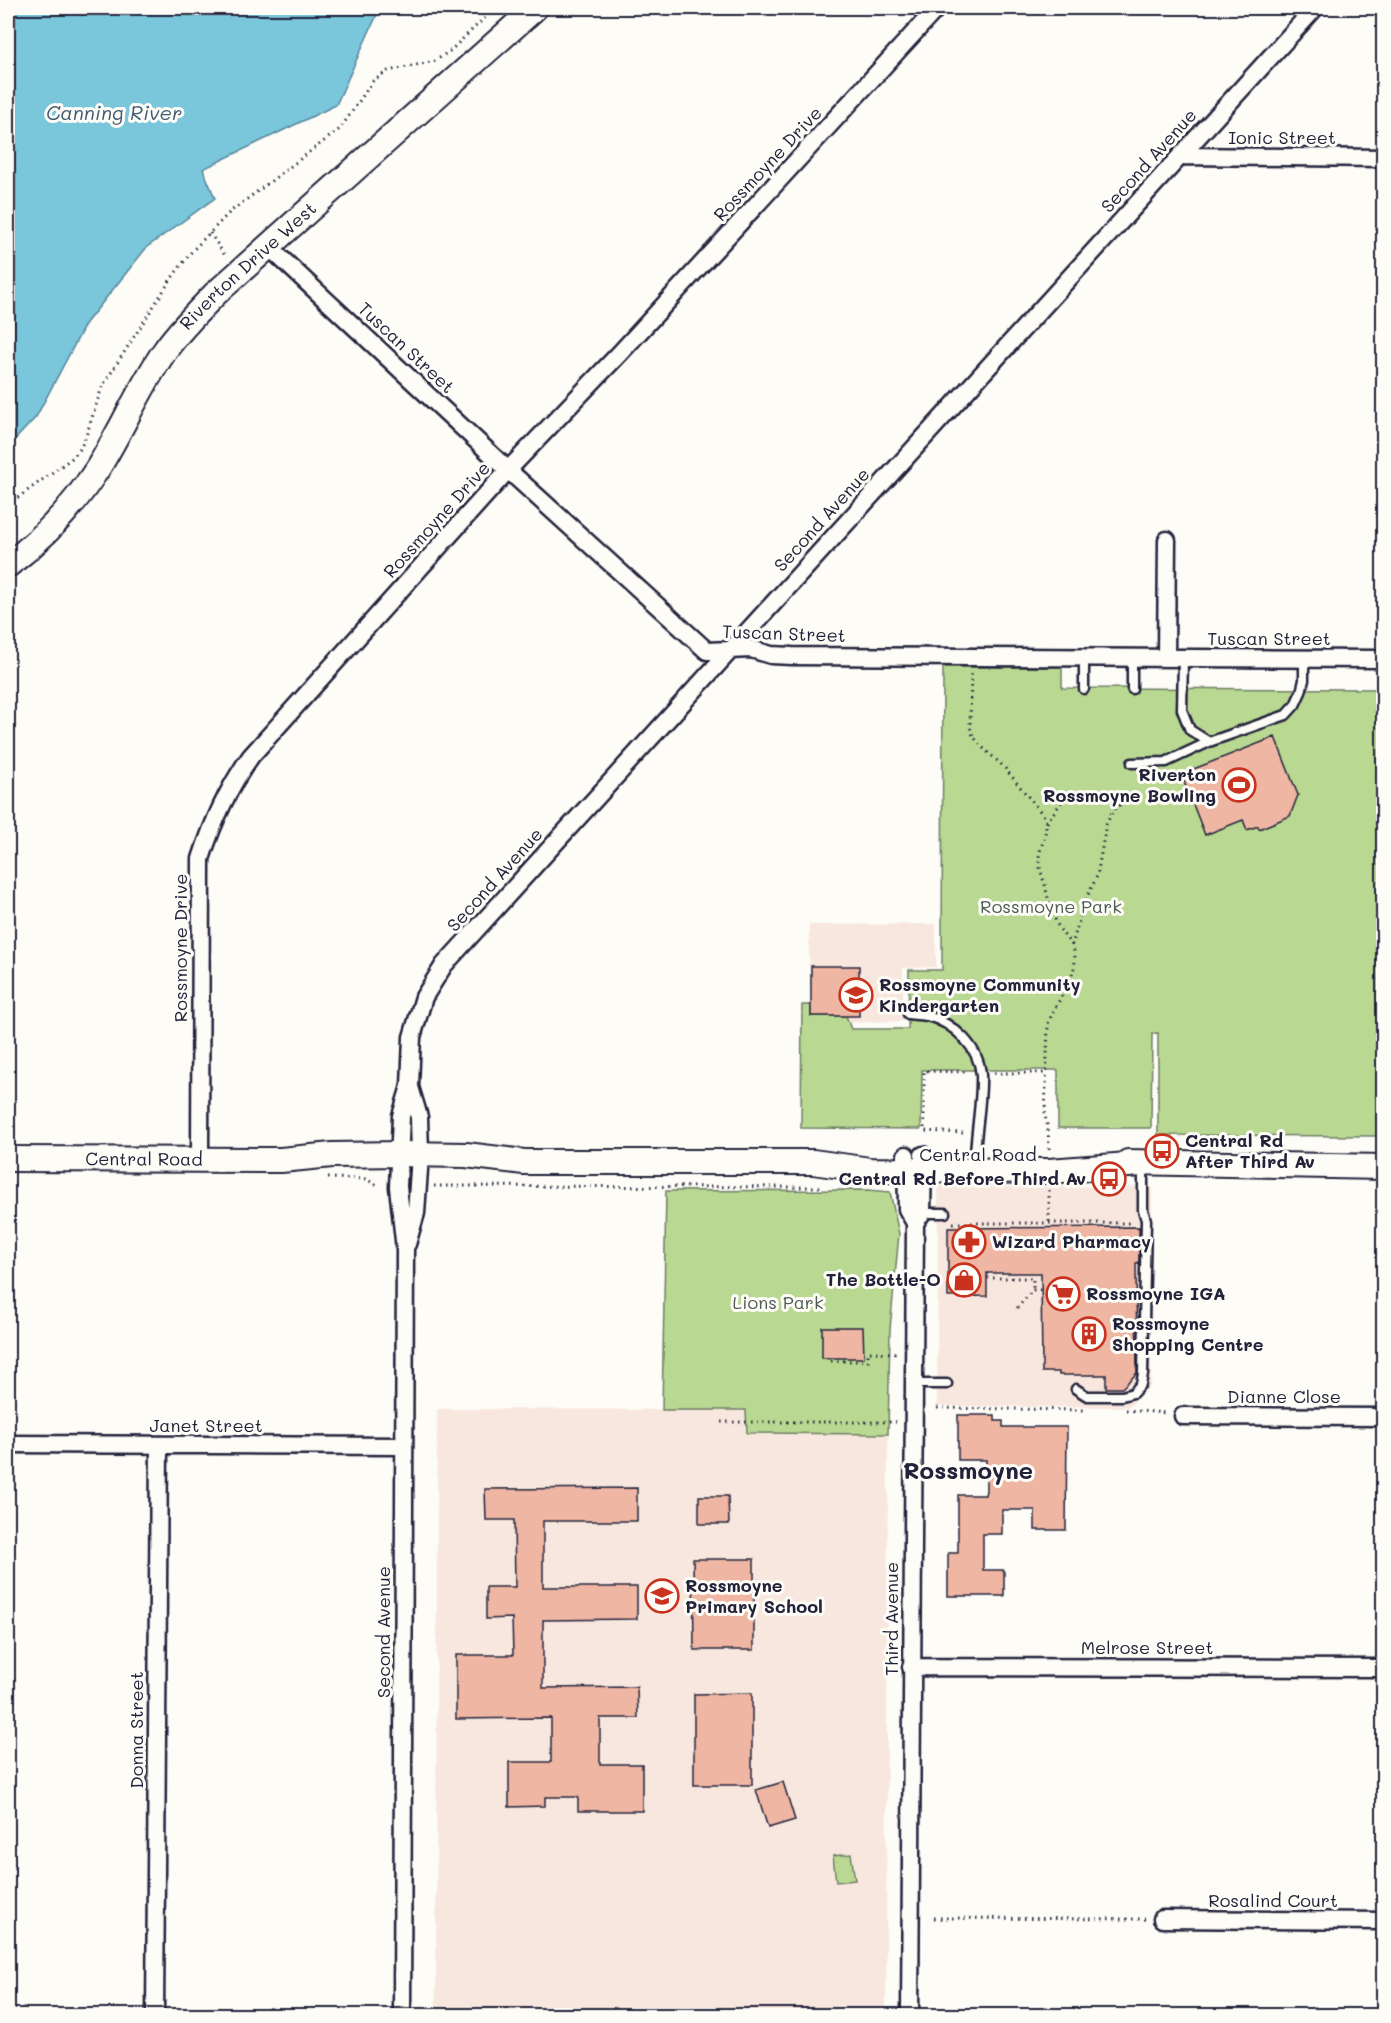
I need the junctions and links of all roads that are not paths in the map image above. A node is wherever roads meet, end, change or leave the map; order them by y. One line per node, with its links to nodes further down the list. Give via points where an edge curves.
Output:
1 (535, 8): 6 (street, Riverton Drive West)
2 (937, 8): 7 (street, Rossmoyne Drive)
3 (1315, 8): 4 (street, Second Avenue)
4 (1180, 156): 5 (street, Ionic Street); 10 (street, Second Avenue)
5 (1383, 158)
6 (269, 247): 7 (street, Tuscan Street); 9 (street, Riverton Drive West, via 186,324 154,367 98,468 74,502 49,532)
7 (508, 470): 10 (street, Tuscan Street, via 707,651); 23 (street, Rossmoyne Drive, via 251,756 212,823 201,859)
8 (1167, 540): 13 (street)
9 (8, 565)
10 (730, 650): 11 (street, Tuscan Street, via 751,649 771,655); 27 (street, Second Avenue, via 444,965 424,997 412,1037 410,1086 401,1116)
11 (1084, 657): 12 (street, Tuscan Street); 16 (lane)
12 (1132, 657): 13 (street, Tuscan Street); 17 (lane)
13 (1174, 658): 14 (street, Tuscan Street); 18 (lane, via 1182,710 1190,730)
14 (1304, 659): 15 (street, Tuscan Street); 18 (lane, via 1301,692 1286,715)
15 (1383, 659)
16 (1084, 689)
17 (1132, 689)
18 (1209, 742): 19 (lane, via 1166,762)
19 (1132, 763)
20 (908, 1014): 21 (lane, via 928,1016 947,1025 974,1050 980,1072)
21 (975, 1155): 24 (street, Central Road); 25 (street, Central Road, via 1064,1155)
22 (8, 1159): 23 (street, Central Road)
23 (200, 1160): 27 (street, Central Road, via 282,1160 332,1171)
24 (915, 1163): 25 (street, Central Road, via 1063,1171); 27 (street, Central Road, via 867,1155 813,1162 524,1162 467,1170); 29 (street, Third Avenue)
25 (1143, 1164): 26 (street, Central Road); 32 (lane, via 1146,1220 1141,1384 1133,1393 1122,1396 1087,1396)
26 (1383, 1167)
27 (409, 1171): 37 (street, Second Avenue, via 416,1213 405,1249)
28 (945, 1213): 29 (lane)
29 (919, 1218): 30 (street, Third Avenue)
30 (915, 1384): 31 (lane); 38 (street, Third Avenue)
31 (947, 1384)
32 (1076, 1389)
33 (1184, 1416): 34 (street, Dianne Close)
34 (1383, 1417)
35 (8, 1444): 36 (street, Janet Street)
36 (159, 1445): 37 (street, Janet Street); 42 (street, Donna Street)
37 (404, 1446): 43 (street, Second Avenue)
38 (911, 1667): 39 (street, Melrose Street); 44 (street, Third Avenue)
39 (1383, 1668)
40 (1162, 1919): 41 (street, Rosalind Court)
41 (1383, 1921)
42 (155, 2016)
43 (402, 2016)
44 (910, 2016)

